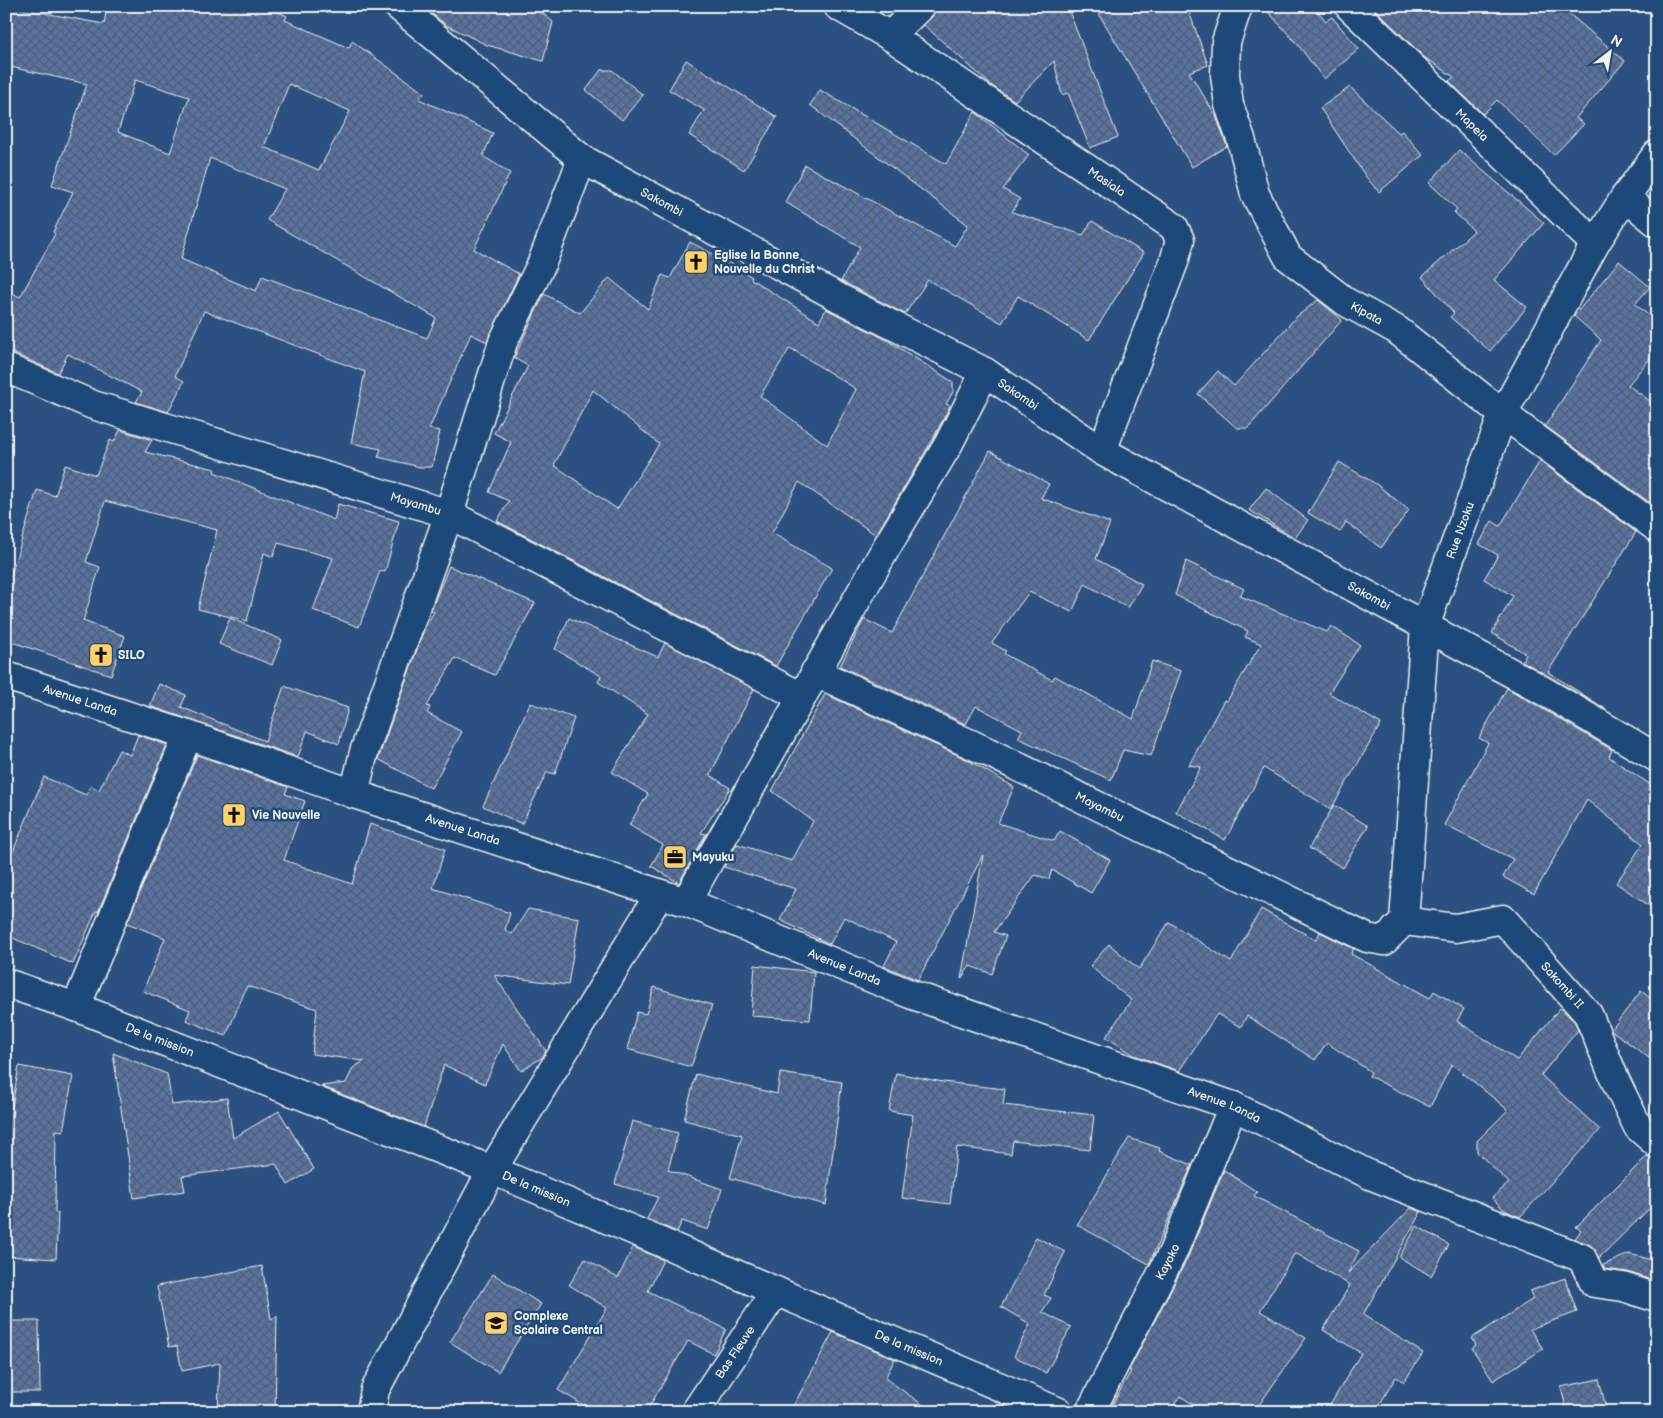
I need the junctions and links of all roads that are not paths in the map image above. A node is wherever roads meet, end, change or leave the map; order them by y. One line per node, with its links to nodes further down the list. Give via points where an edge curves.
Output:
1 (398, 6): 8 (street, Sakombi)
2 (838, 6): 6 (street, Masiala)
3 (921, 6): 6 (street)
4 (1238, 6): 14 (street, Kipata, via 1226,42 1225,75 1230,105 1255,194 1288,257 1346,302 1397,330)
5 (1350, 6): 11 (street, Mapela)
6 (890, 36): 15 (street, Masiala, via 1174,227 1180,240 1174,262)
7 (1657, 154): 9 (street, Rue Nzoku)
8 (582, 159): 13 (street, Sakombi, via 845,301); 16 (street, via 540,265 503,342)
9 (1625, 197): 10 (street); 11 (street, Rue Nzoku)
10 (1657, 223)
11 (1595, 244): 14 (street, Rue Nzoku)
12 (6, 368): 16 (street, Mayambu, via 94,405)
13 (985, 372): 15 (street, Sakombi); 19 (street, via 948,445)
14 (1503, 414): 17 (street, Kipata); 18 (street, Rue Nzoku)
15 (1102, 451): 18 (street, Sakombi)
16 (449, 514): 21 (street, Mayambu); 24 (street, via 364,752)
17 (1657, 528)
18 (1425, 626): 23 (street, Sakombi); 27 (street, Rue Nzoku)
19 (815, 672): 21 (street); 27 (street, Mayambu, via 988,752 1367,938 1384,941)
20 (6, 676): 22 (street, Avenue Landa)
21 (802, 696): 26 (street)
22 (188, 735): 24 (street, Avenue Landa); 29 (street)
23 (1657, 758)
24 (354, 794): 25 (street, Avenue Landa)
25 (660, 895): 26 (street, Avenue Landa); 32 (street)
26 (686, 902): 30 (street, Avenue Landa, via 910,994)
27 (1404, 921): 31 (street, Sakombi II, via 1456,928 1504,919 1588,1014 1638,1128)
28 (6, 983): 29 (street, De la mission)
29 (76, 1007): 32 (street, De la mission)
30 (1233, 1106): 34 (street, Avenue Landa, via 1370,1175 1582,1258 1594,1283 1623,1287); 38 (street, Kayoko, via 1173,1252)
31 (1657, 1144)
32 (492, 1170): 33 (street, De la mission); 35 (street, via 374,1390)
33 (776, 1291): 36 (street, Bas Fleuve); 37 (street, De la mission)
34 (1657, 1298)
35 (371, 1412)
36 (695, 1412)
37 (1060, 1412)
38 (1090, 1412)

